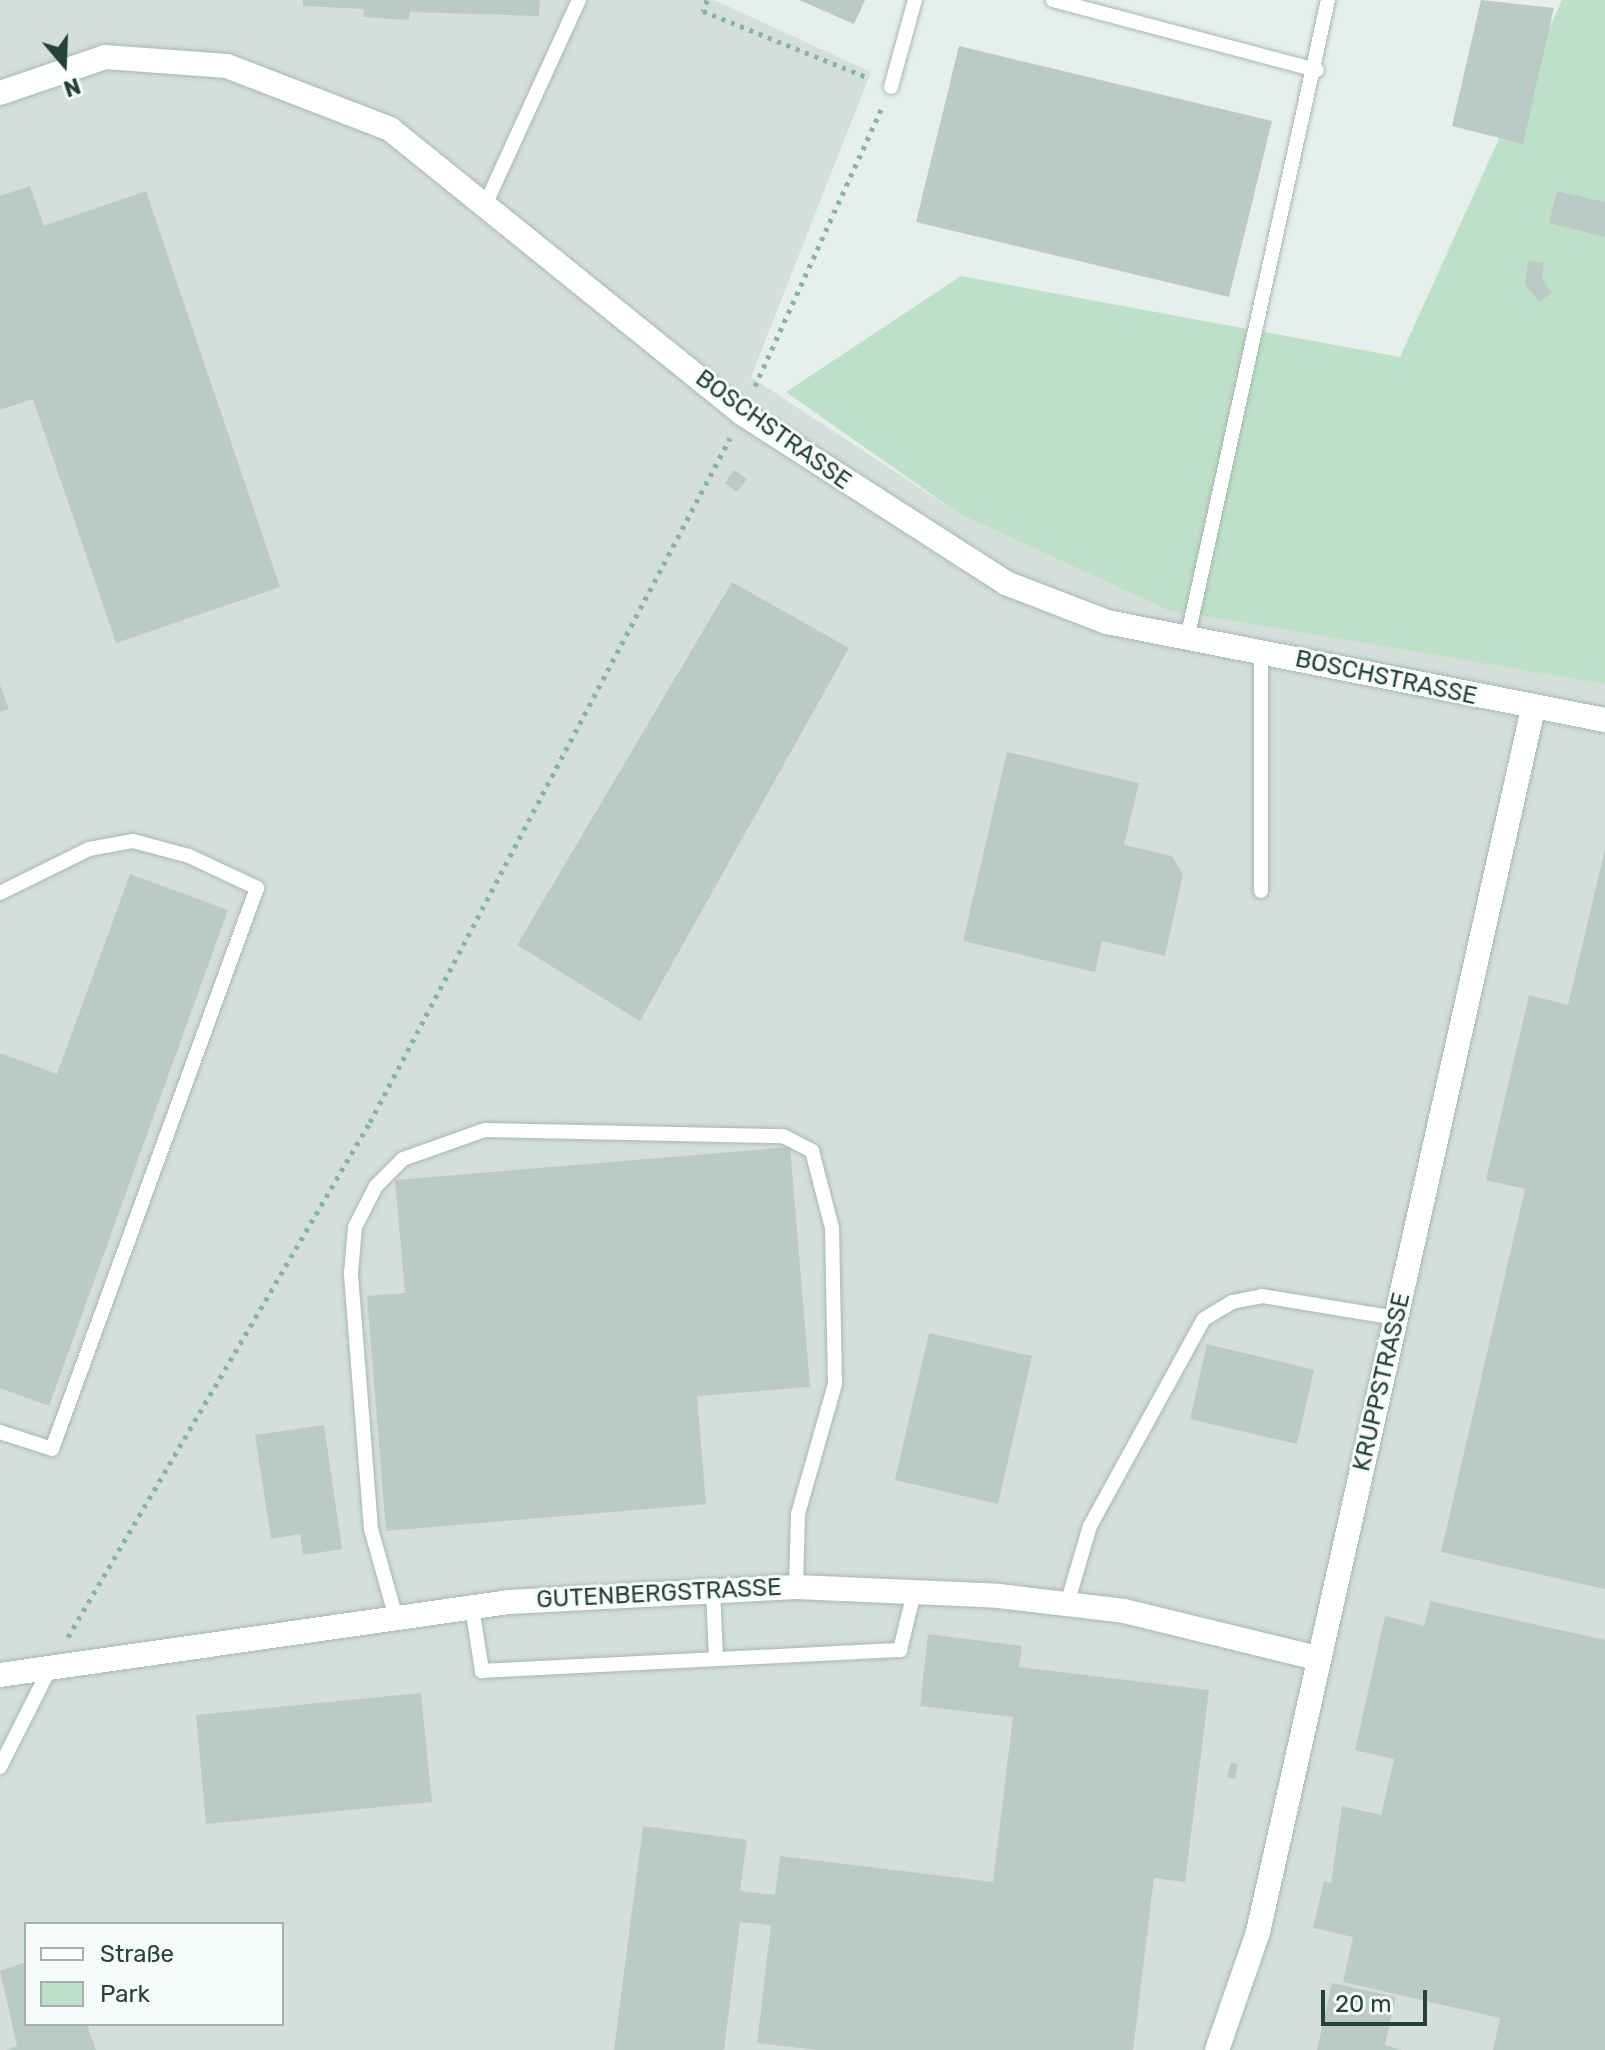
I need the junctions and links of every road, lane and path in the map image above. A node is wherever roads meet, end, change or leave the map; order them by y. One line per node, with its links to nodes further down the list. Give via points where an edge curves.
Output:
1 (579, 0): 9 (lane)
2 (707, 0): 7 (path, via 703,11)
3 (915, 0): 7 (lane)
4 (1053, 0): 6 (lane)
5 (1328, 0): 6 (lane)
6 (1317, 70): 11 (lane)
7 (891, 87): 10 (path)
8 (0, 93): 9 (street, BOSCHSTRASSE, via 105,57 227,66 390,129)
9 (486, 203): 10 (street, BOSCHSTRASSE)
10 (743, 414): 11 (street, BOSCHSTRASSE, via 1006,583 1107,622); 27 (path, via 370,1122)
11 (1187, 639): 12 (street, BOSCHSTRASSE)
12 (1261, 651): 13 (street, BOSCHSTRASSE); 15 (lane)
13 (1533, 709): 14 (street, BOSCHSTRASSE); 17 (street, KRUPPSTRASSE)
14 (1605, 720)
15 (1261, 891)
16 (0, 893): 18 (lane, via 89,849 133,841 189,856 257,888 52,1449)
17 (1397, 1318): 22 (lane, via 1262,1296 1232,1302 1204,1319 1090,1526); 25 (street, KRUPPSTRASSE)
18 (0, 1432)
19 (796, 1587): 20 (street, GUTENBERGSTRASSE); 21 (street, GUTENBERGSTRASSE); 24 (lane, via 798,1514 835,1384 832,1228 812,1151 783,1136 485,1130 403,1159 376,1186 355,1227 351,1273 371,1529)
20 (713, 1589): 23 (street, GUTENBERGSTRASSE); 26 (lane)
21 (914, 1592): 22 (street, GUTENBERGSTRASSE); 26 (lane, via 900,1650)
22 (1067, 1604): 25 (street, GUTENBERGSTRASSE)
23 (472, 1607): 24 (street, GUTENBERGSTRASSE); 26 (lane, via 482,1671)
24 (396, 1618): 27 (street, GUTENBERGSTRASSE)
25 (1317, 1658): 30 (street, KRUPPSTRASSE, via 1258,1932)
26 (716, 1659)
27 (52, 1665): 28 (street, GUTENBERGSTRASSE); 29 (lane)
28 (0, 1675)
29 (0, 1767)
30 (1217, 2050)

